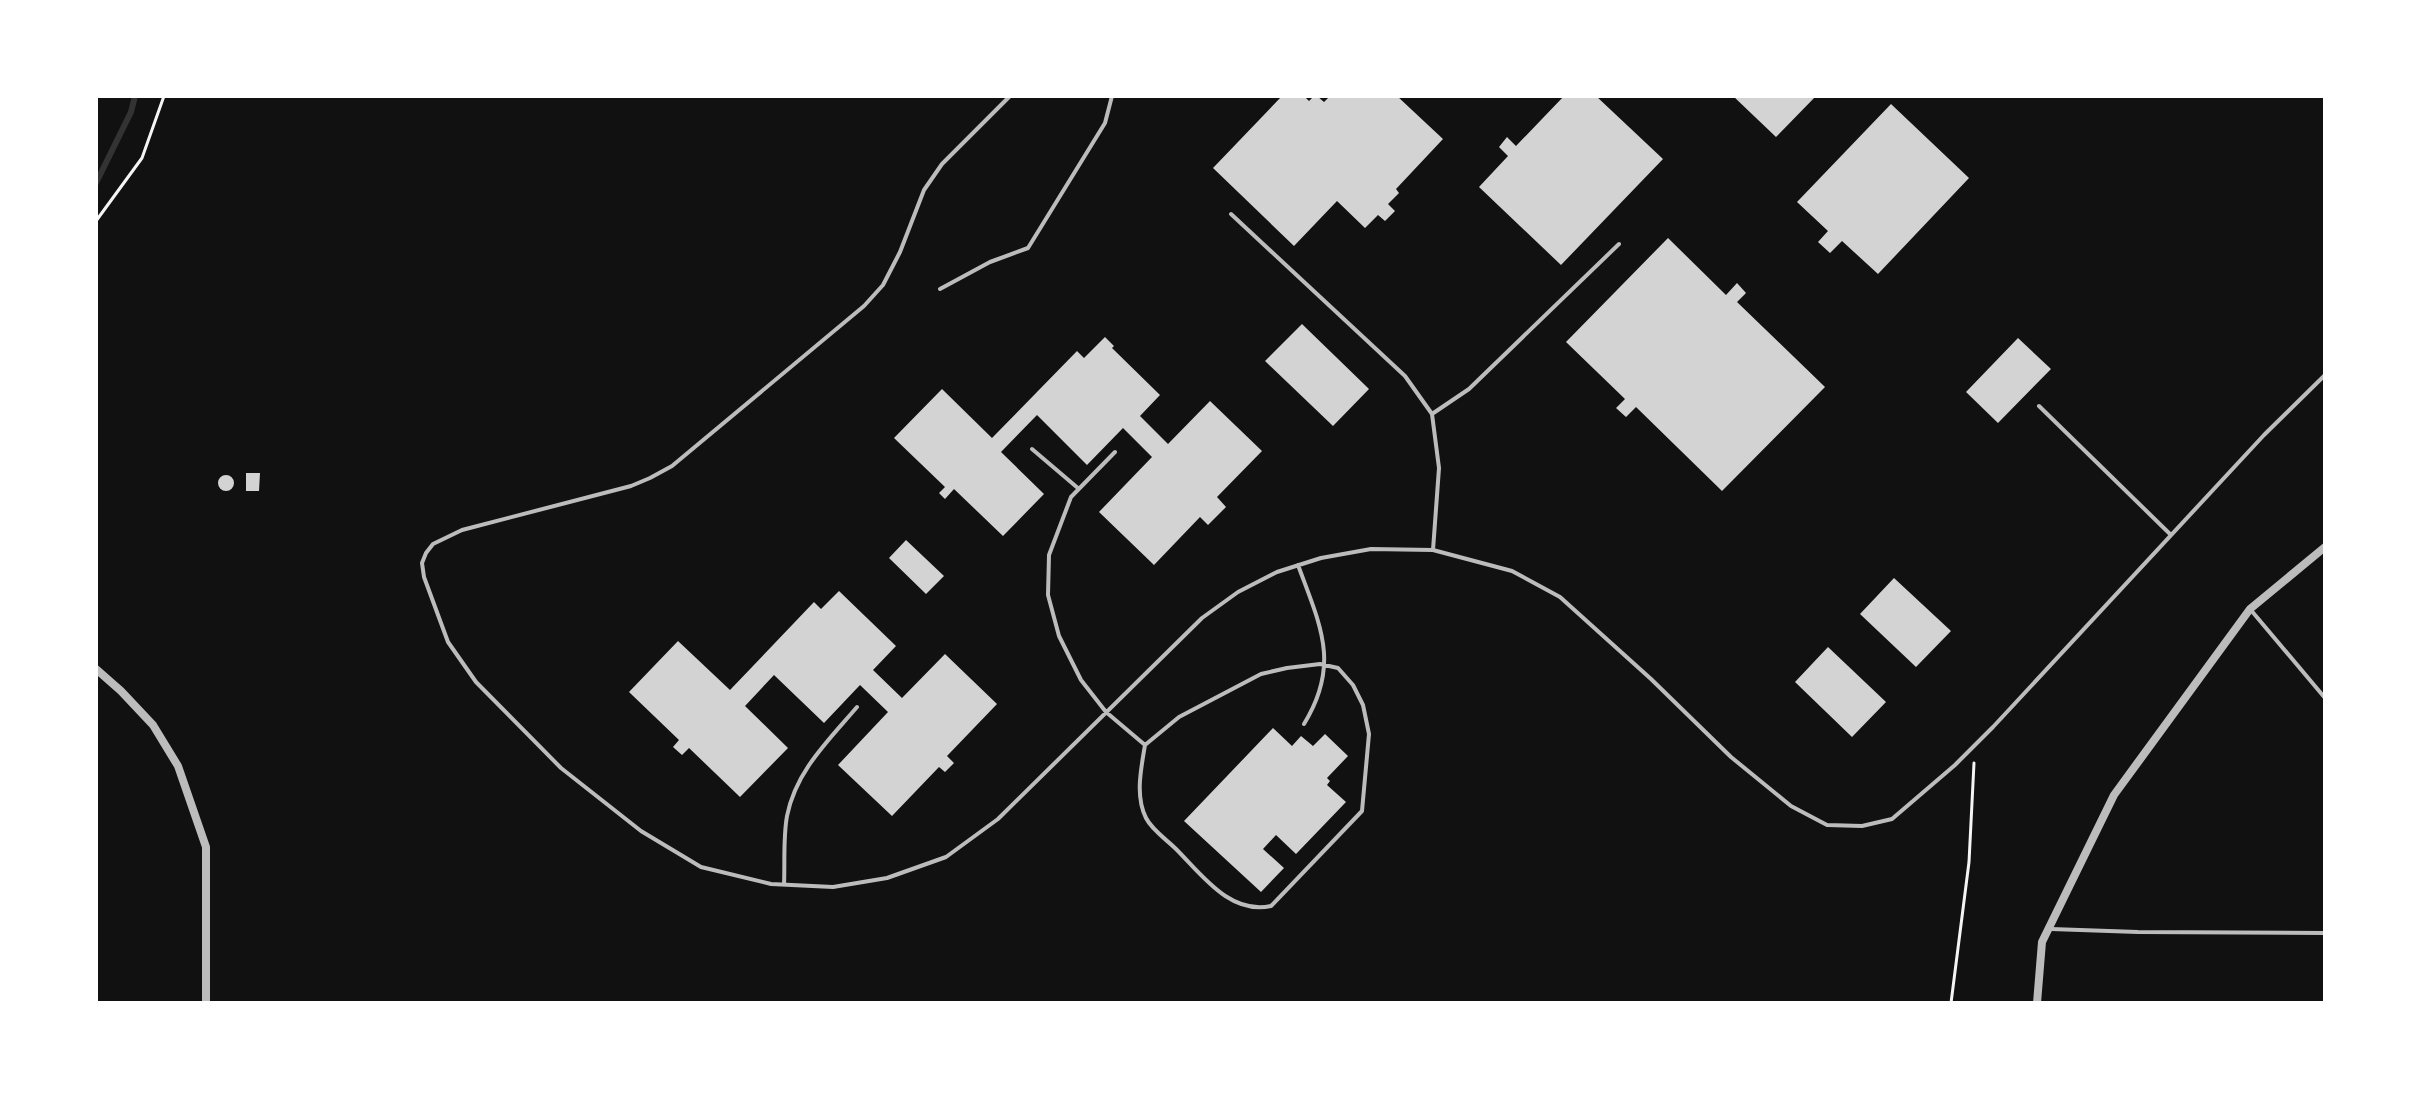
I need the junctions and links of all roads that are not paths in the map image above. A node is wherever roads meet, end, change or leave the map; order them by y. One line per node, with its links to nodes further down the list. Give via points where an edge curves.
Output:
1 (1010, 96): 24 (lane, via 942,164 924,190 883,285 864,306 672,466 631,486 462,530 433,544 422,563 448,642 476,682 561,768 641,831 701,867)
2 (1112, 96): 5 (lane, via 1105,123 1028,248)
3 (1231, 214): 8 (lane, via 1405,376)
4 (1619, 244): 8 (lane, via 1469,389)
5 (940, 289)
6 (2325, 375): 12 (lane)
7 (2039, 406): 12 (lane)
8 (1432, 414): 14 (lane, via 1439,468)
9 (1032, 449): 11 (lane)
10 (1115, 452): 11 (lane)
11 (1079, 489): 21 (lane, via 1049,555 1048,595 1059,636 1081,680)
12 (2171, 535): 14 (lane, via 1955,765 1892,819 1862,826 1827,825 1791,806 1560,597 1512,571)
13 (2325, 547): 16 (street)
14 (1433, 550): 15 (lane, via 1371,549)
15 (1298, 565): 17 (lane, via 1324,642); 21 (lane, via 1238,592 1202,618)
16 (2250, 609): 19 (lane); 25 (street, via 2114,795)
17 (1326, 665): 22 (lane, via 1315,707); 23 (lane, via 1261,674 1179,717); 23 (lane, via 1338,668 1363,705 1369,734 1362,811 1271,906 1242,905 1219,893 1147,820 1140,778)
18 (96, 669): 27 (street, via 153,725 178,766 206,847)
19 (2325, 698)
20 (857, 707): 24 (lane, via 805,767 793,793 786,818)
21 (1106, 712): 23 (lane); 24 (lane, via 998,819 946,857 887,878 833,887)
22 (1304, 724)
23 (1145, 745)
24 (784, 885)
25 (2049, 929): 26 (lane); 28 (street, via 2042,942)
26 (2325, 933)
27 (206, 1003)
28 (2037, 1003)

